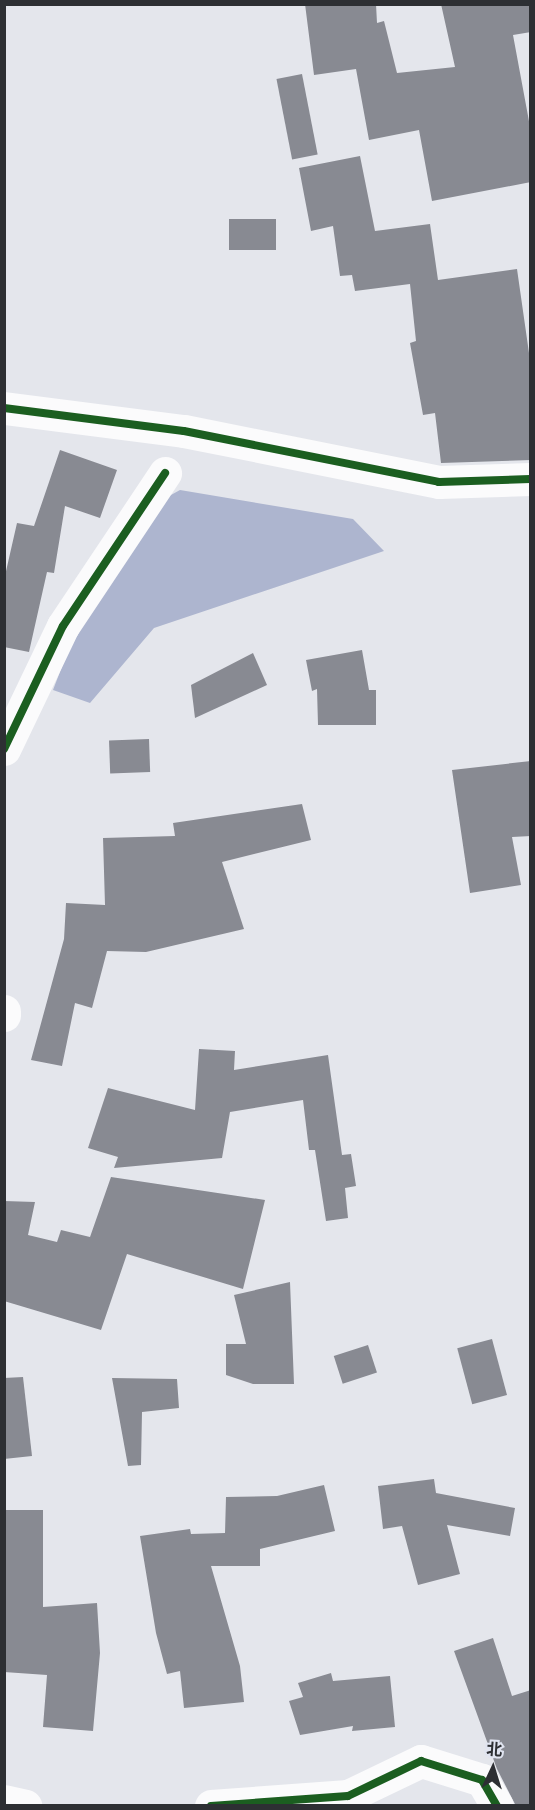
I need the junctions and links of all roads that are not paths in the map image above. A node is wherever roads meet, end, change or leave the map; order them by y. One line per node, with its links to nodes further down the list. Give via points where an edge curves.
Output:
1 (4, 408): 3 (street, via 184,431 439,482)
2 (165, 473): 4 (street, via 63,626)
3 (531, 479)
4 (4, 749)
5 (4, 1801): 6 (street)
6 (25, 1806)
7 (211, 1806): 8 (street, via 348,1796 422,1761 483,1780)
8 (497, 1806)

